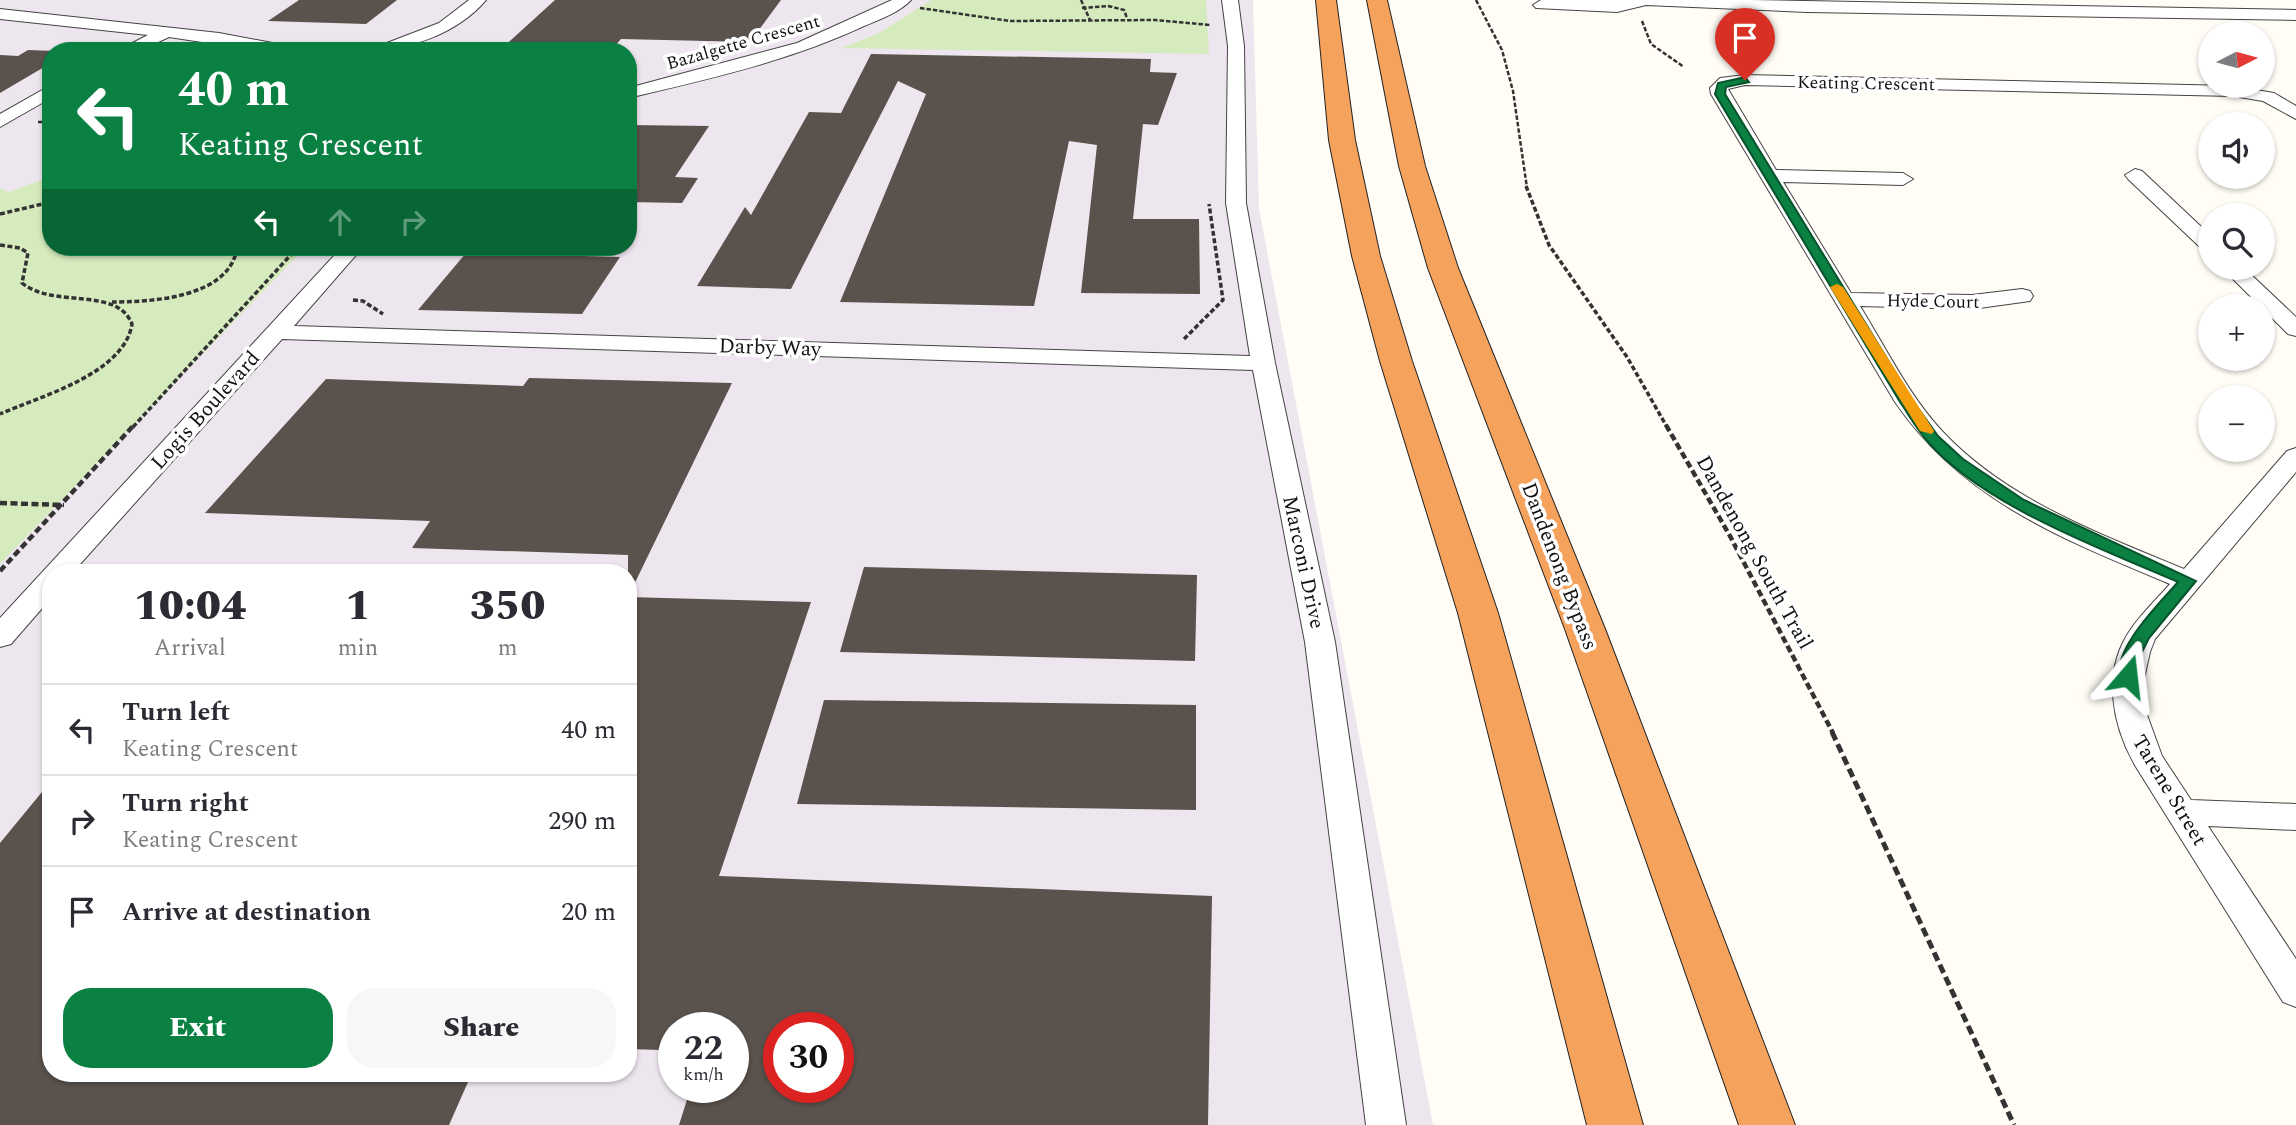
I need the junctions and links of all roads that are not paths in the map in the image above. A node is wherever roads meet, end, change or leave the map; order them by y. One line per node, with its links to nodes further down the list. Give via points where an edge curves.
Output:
1 (478, 0): 16 (street, via 444,26)
2 (903, 0): 17 (street, Bazalgette Crescent, via 860,25 802,49)
3 (1326, 0): 41 (highway, via 1342,140 1366,256 1478,613)
4 (1377, 0): 42 (highway, Dandenong Bypass, via 1412,166 1443,268 1586,629)
5 (1639, 2): 6 (street, via 1821,8); 7 (street)
6 (1978, 4): 10 (street)
7 (1541, 5)
8 (1220, 6): 31 (street, Marconi Drive, via 1236,46 1236,204)
9 (0, 14): 11 (street)
10 (2296, 15)
11 (149, 30): 12 (street); 13 (street)
12 (168, 32): 14 (street); 15 (street)
13 (128, 42)
14 (145, 42)
15 (231, 42)
16 (399, 42)
17 (637, 91)
18 (42, 96): 20 (street)
19 (2296, 114): 22 (street, Keating Crescent, via 2268,97 2233,91 1726,82 1719,88 1720,94)
20 (0, 122)
21 (2135, 175): 24 (street)
22 (1769, 176): 23 (street); 28 (street, Keating Crescent)
23 (1903, 179)
24 (2198, 235)
25 (345, 256): 30 (street, Logis Boulevard)
26 (2245, 280): 29 (street)
27 (2022, 296): 28 (street, Hyde Court, via 1972,302)
28 (1844, 299): 34 (street, Keating Crescent, via 1919,421 1958,462 2054,522)
29 (2296, 329)
30 (276, 332): 31 (street, Darby Way); 33 (street, Logis Boulevard)
31 (1263, 363): 40 (street, Marconi Drive, via 1320,642)
32 (2296, 456): 34 (street, Tarene Street)
33 (65, 564)
34 (2188, 581): 37 (street, Tarene Street, via 2142,635 2130,658 2126,692 2133,728 2147,759)
35 (42, 590): 36 (street)
36 (0, 636)
37 (2181, 812): 38 (street); 39 (street, Tarene Street)
38 (2296, 817)
39 (2296, 991)
40 (1386, 1125)
41 (1615, 1125)
42 (1768, 1125)

